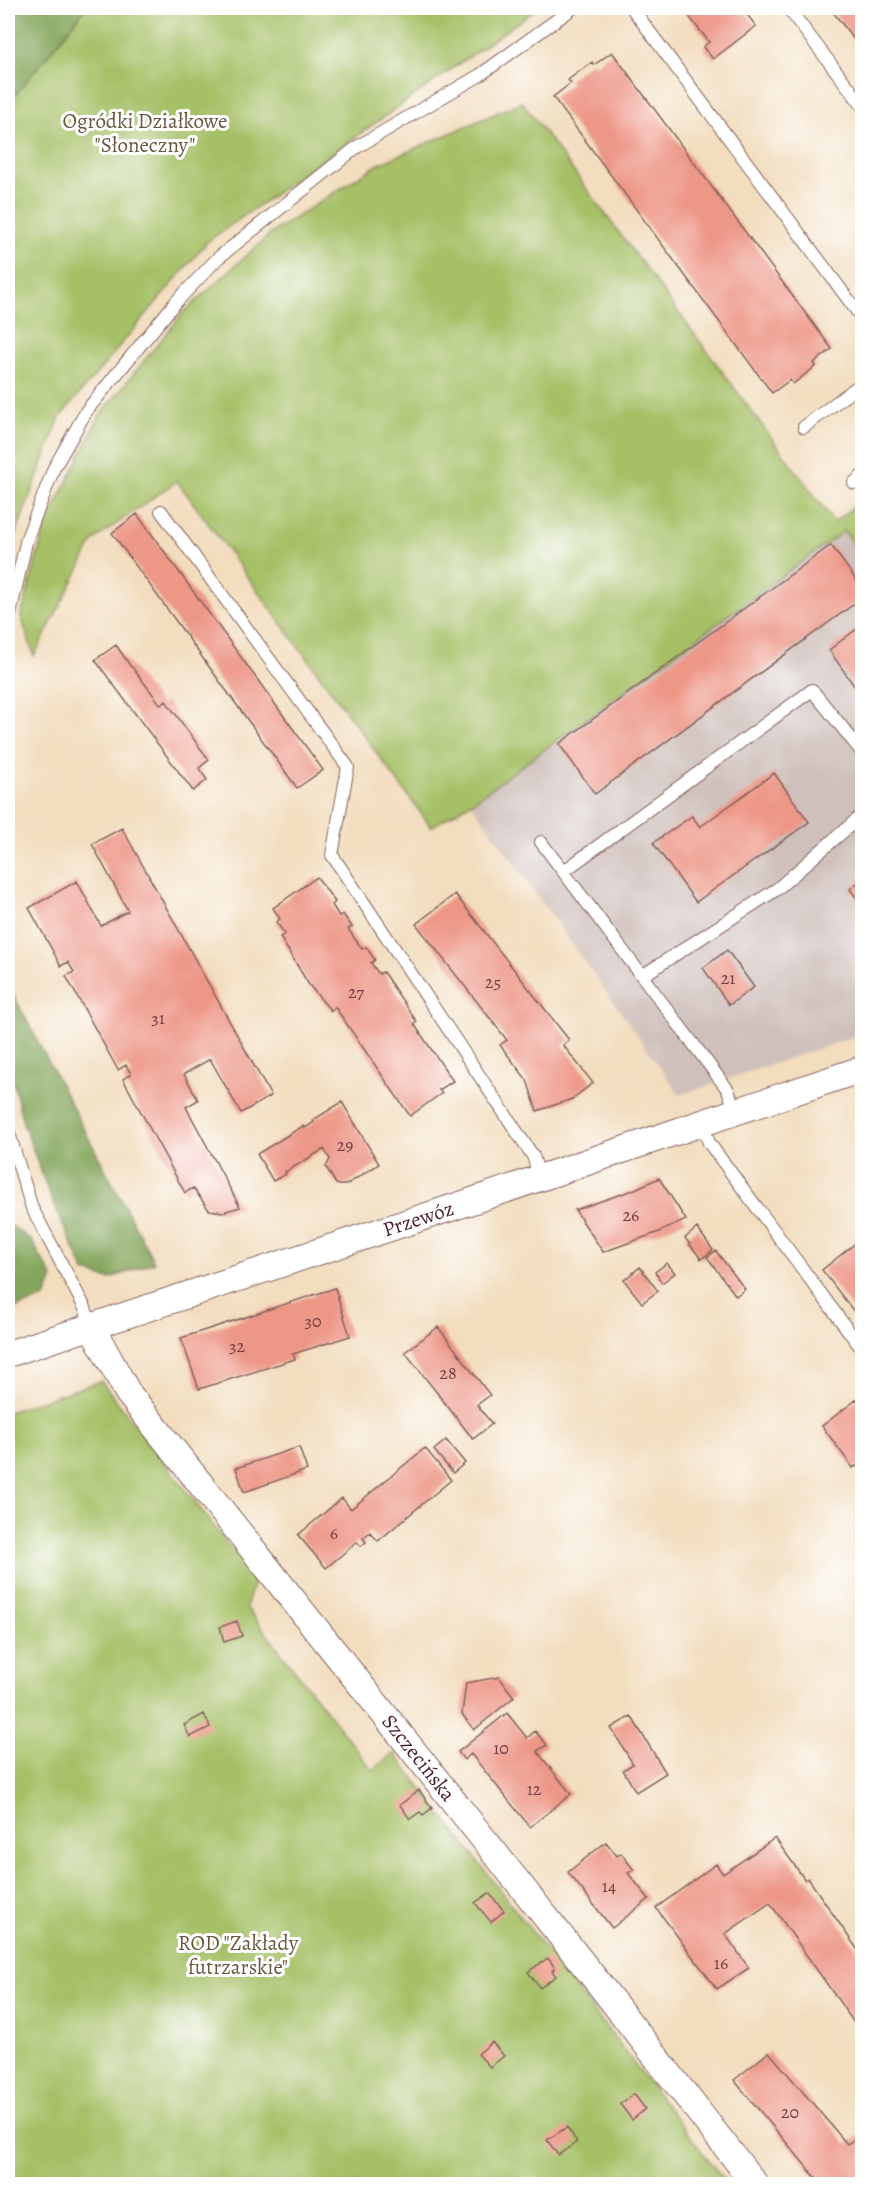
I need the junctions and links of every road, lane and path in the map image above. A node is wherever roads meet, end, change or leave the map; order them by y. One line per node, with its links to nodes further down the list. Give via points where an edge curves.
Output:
1 (573, 8): 9 (lane, via 480,75 357,147 218,258 175,303 87,410 54,468 27,538)
2 (632, 8): 5 (lane)
3 (788, 8): 4 (lane)
4 (862, 105)
5 (862, 318)
6 (862, 383): 7 (lane)
7 (804, 427)
8 (161, 512): 19 (lane, via 348,767 332,855 533,1156)
9 (8, 623)
10 (862, 752): 13 (lane, via 812,690)
11 (862, 815): 14 (lane, via 777,889)
12 (542, 842): 13 (lane)
13 (564, 871): 14 (lane)
14 (642, 976): 16 (lane, via 728,1090)
15 (862, 1069): 16 (street, Przewóz)
16 (736, 1112): 17 (street, Przewóz)
17 (702, 1123): 19 (street, Przewóz); 21 (lane, via 709,1143)
18 (8, 1130): 20 (lane, via 32,1208)
19 (540, 1178): 20 (street, Przewóz)
20 (91, 1326): 22 (street, Przewóz); 23 (street, Szczecińska, via 128,1393)
21 (862, 1349)
22 (8, 1354)
23 (755, 2184)

